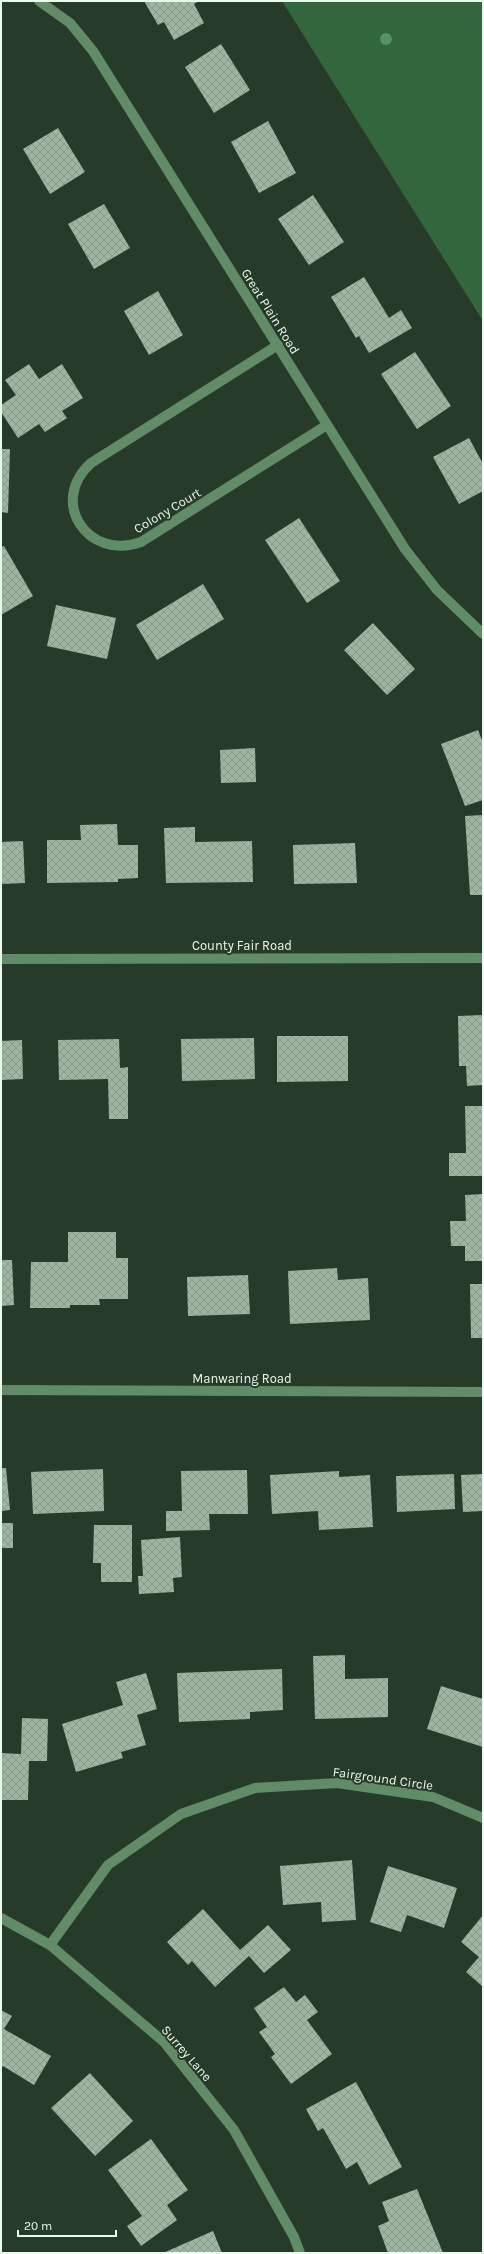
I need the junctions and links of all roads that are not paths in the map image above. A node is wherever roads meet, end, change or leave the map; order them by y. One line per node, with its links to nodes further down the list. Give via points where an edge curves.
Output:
1 (39, 1): 2 (street, Great Plain Road, via 70,23 94,51)
2 (278, 346): 3 (street, Great Plain Road); 3 (street, Colony Court, via 91,463 79,477 74,494 75,513 80,525 89,536 101,543 123,547 141,542)
3 (327, 425): 4 (street, Great Plain Road, via 418,567 451,605)
4 (483, 634)
5 (1, 958): 6 (street, County Fair Road)
6 (483, 958)
7 (1, 1390): 8 (street, Manwaring Road)
8 (483, 1392)
9 (483, 1818): 11 (street, Fairground Circle, via 432,1797 338,1783 255,1788 181,1814 108,1865)
10 (1, 1918): 11 (street, Surrey Lane)
11 (50, 1945): 12 (street, Surrey Lane, via 164,2042 234,2130 294,2237)
12 (300, 2253)

